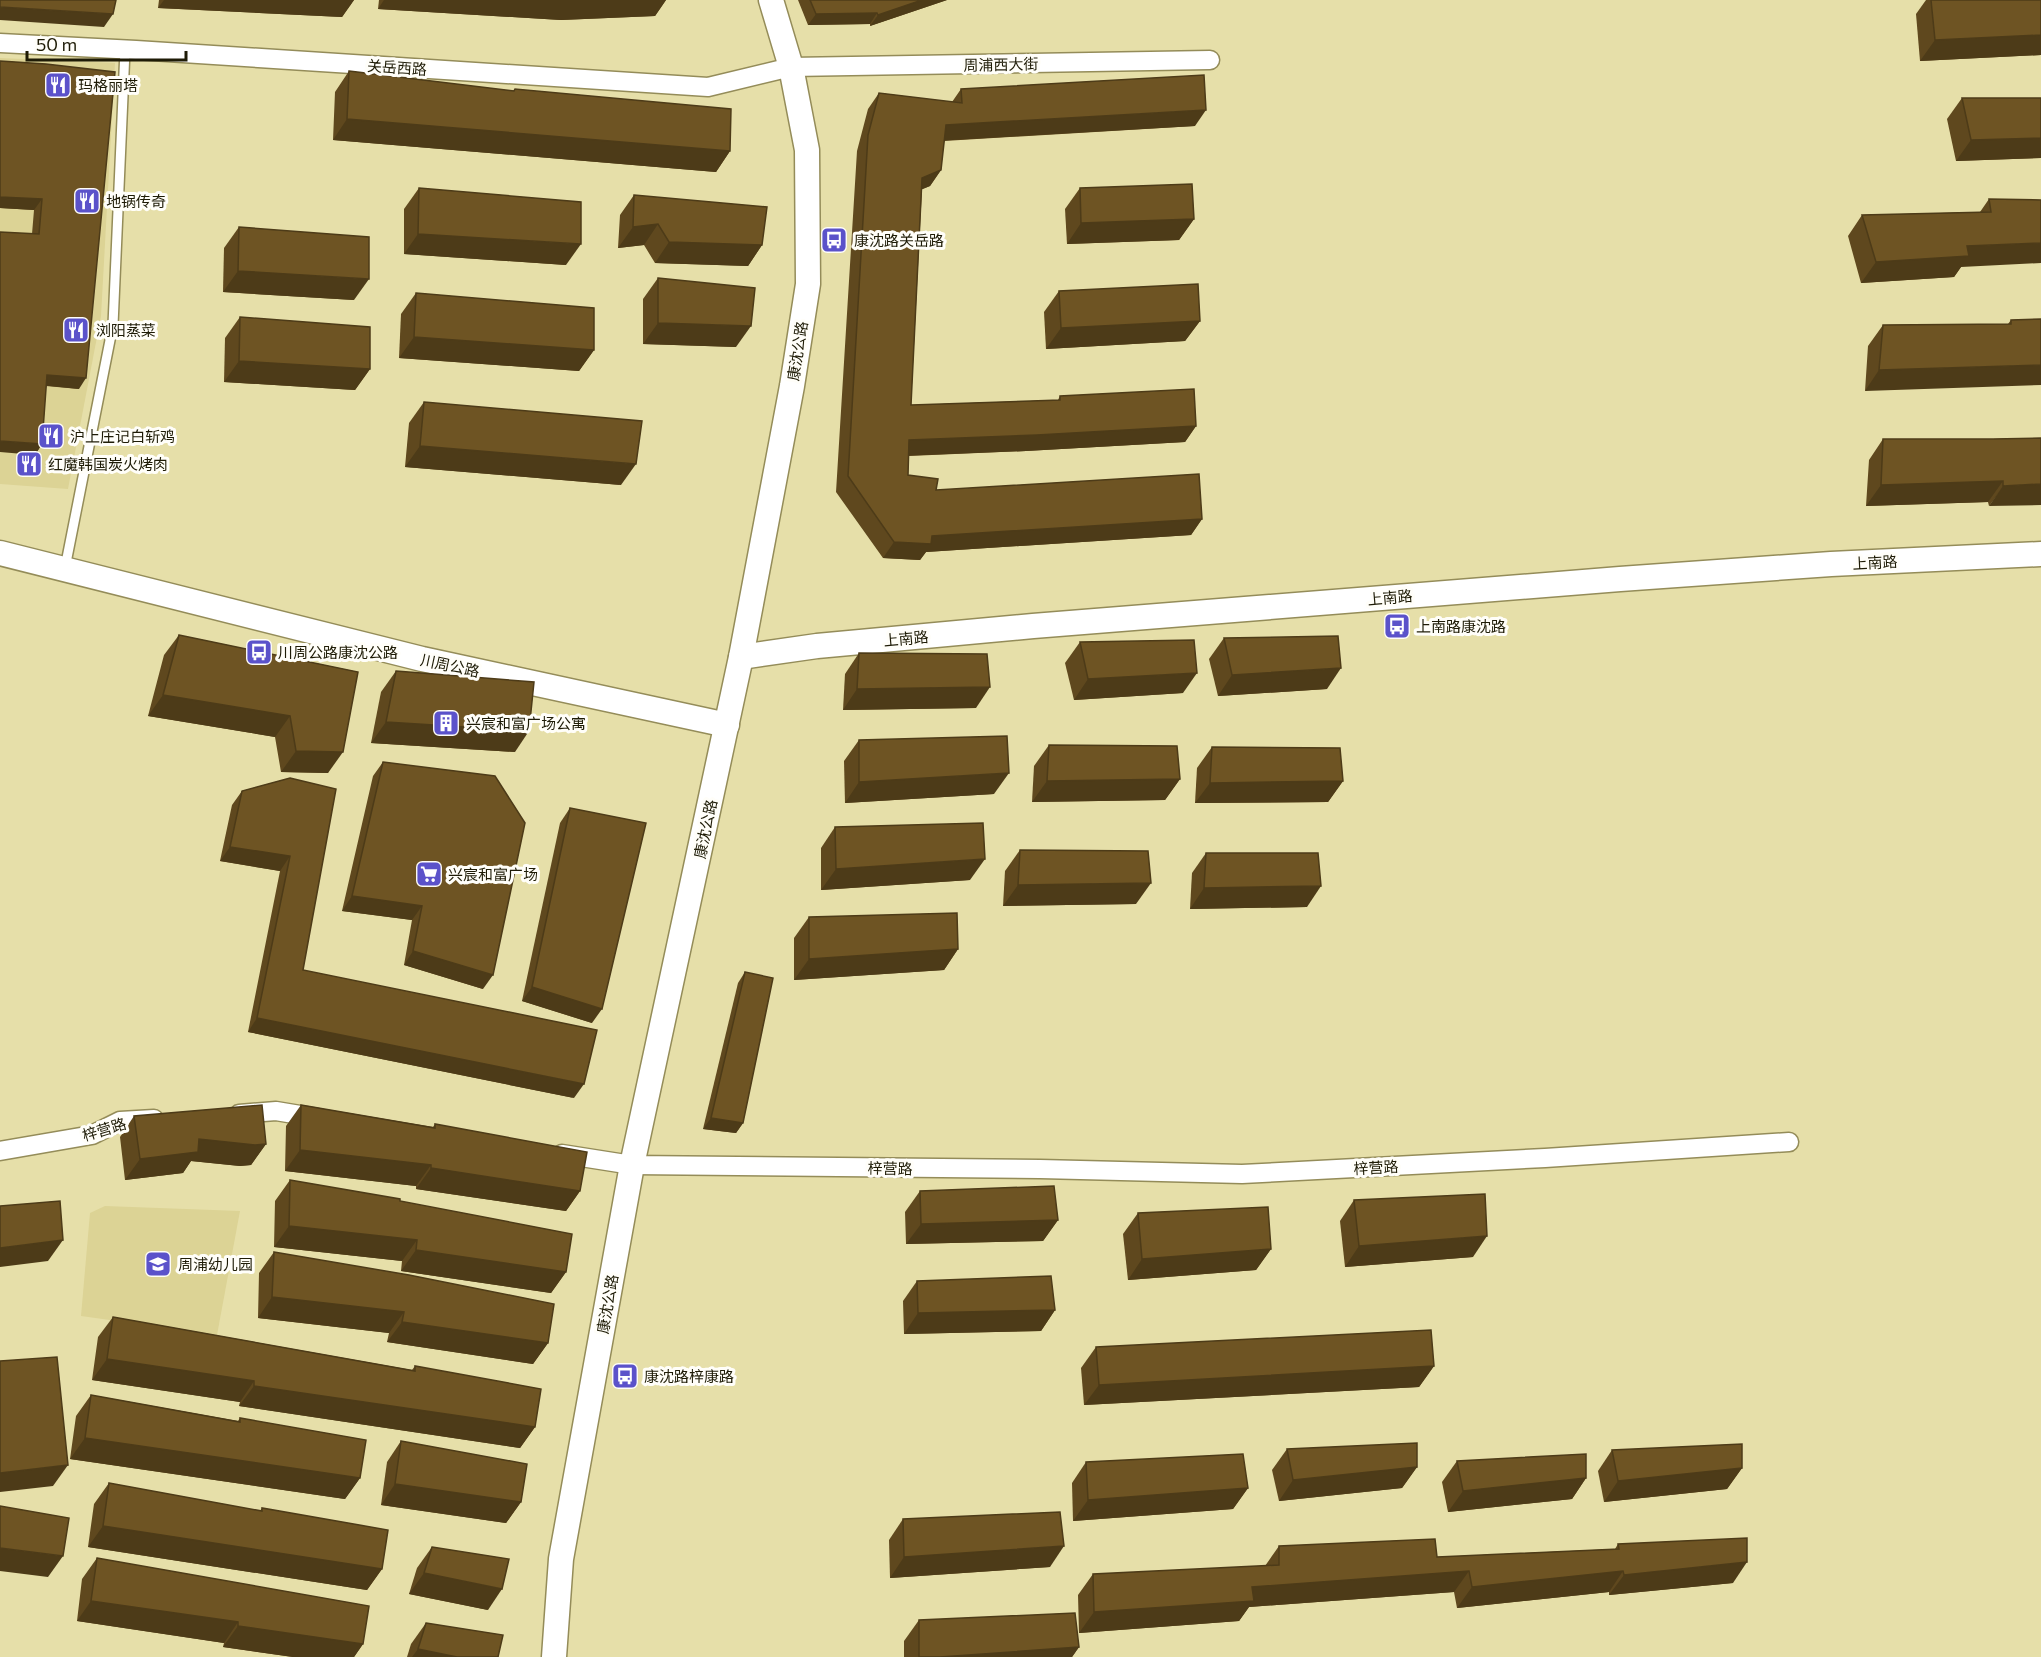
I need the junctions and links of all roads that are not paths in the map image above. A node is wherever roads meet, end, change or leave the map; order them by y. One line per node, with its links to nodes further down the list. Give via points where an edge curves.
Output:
1 (771, 0): 5 (street, 康沈公路)
2 (0, 43): 3 (street, 关岳西路)
3 (125, 50): 5 (street, 关岳西路, via 708,87); 8 (lane, via 113,325)
4 (1210, 60): 5 (street, 周浦西大街)
5 (791, 67): 9 (street, 康沈公路, via 807,150 808,284)
6 (0, 553): 8 (street, 川周公路)
7 (2041, 554): 9 (street, 上南路, via 1831,564 1405,596 840,644)
8 (65, 571): 10 (street, 川周公路, via 422,659)
9 (741, 657): 10 (street, 康沈公路)
10 (727, 725): 17 (street, 康沈公路)
11 (220, 1115): 13 (street, via 276,1112)
12 (175, 1117): 15 (street, 梓营路, via 120,1120 92,1135)
13 (333, 1120)
14 (1789, 1142): 17 (street, 梓营路, via 1242,1174)
15 (0, 1151)
16 (540, 1151): 17 (street, 梓营路)
17 (632, 1165): 18 (street, 康沈公路, via 561,1559)
18 (554, 1657)

